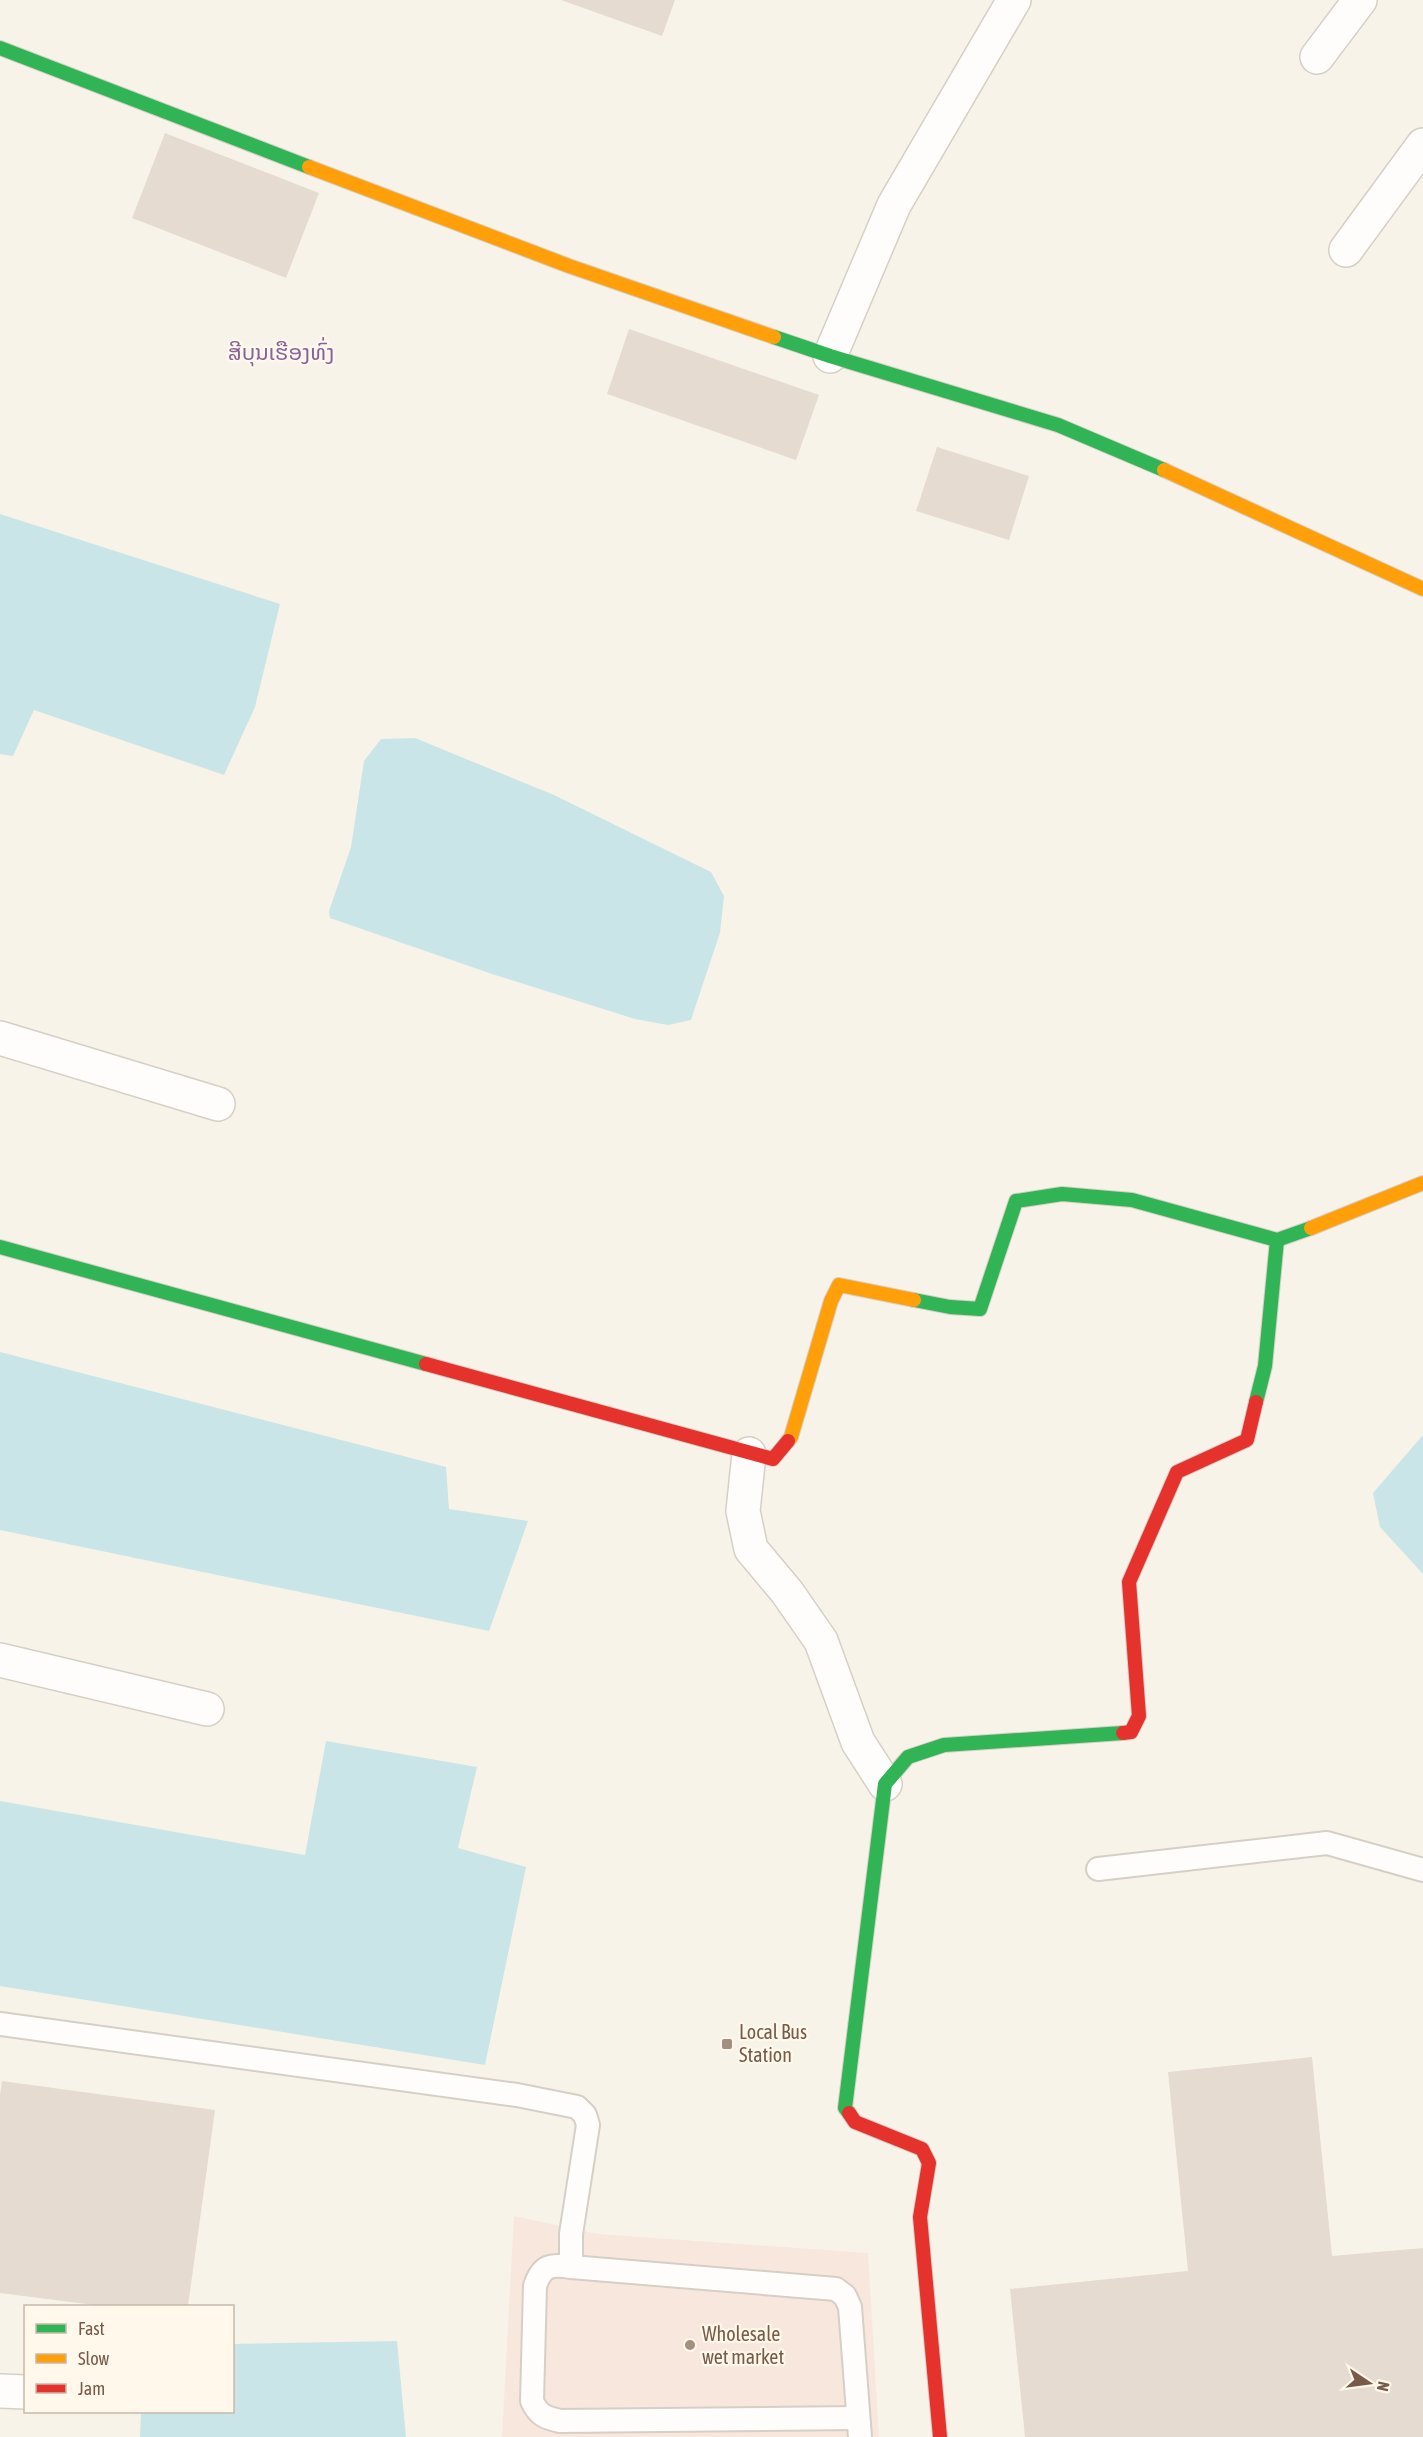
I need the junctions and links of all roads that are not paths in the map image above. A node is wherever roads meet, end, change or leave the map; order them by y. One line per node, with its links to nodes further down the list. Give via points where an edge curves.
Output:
1 (1014, 0): 7 (street, via 894,205)
2 (1360, 0): 4 (street)
3 (0, 48): 7 (street, via 569,266)
4 (1317, 57)
5 (1423, 145): 6 (street)
6 (1346, 250)
7 (830, 356): 8 (street, via 1058,425 1119,448)
8 (1423, 589)
9 (0, 1038): 10 (street)
10 (218, 1104)
11 (1423, 1183): 12 (street)
12 (1277, 1240): 14 (street, via 1131,1200 1062,1194 1016,1201 980,1309 950,1307 839,1285 791,1437 773,1459); 17 (street, via 1265,1366 1247,1440 1177,1472 1129,1581 1140,1716 1131,1732 944,1745 908,1757)
13 (0, 1247): 14 (street)
14 (749, 1454): 17 (street, via 743,1510 751,1549 821,1641 858,1742)
15 (0, 1660): 16 (street)
16 (207, 1709)
17 (885, 1784): 26 (street, via 845,2108 855,2122 922,2149 929,2163 920,2217)
18 (1098, 1869): 19 (lane, via 1327,1843)
19 (1423, 1870)
20 (0, 2024): 21 (lane, via 577,2106 588,2125 571,2234)
21 (571, 2267): 24 (lane, via 836,2289 850,2307); 25 (lane, via 554,2265 538,2276 532,2401 537,2412 560,2421)
22 (0, 2391): 23 (street)
23 (24, 2392)
24 (859, 2427): 25 (lane)
25 (729, 2428)
26 (940, 2437)

